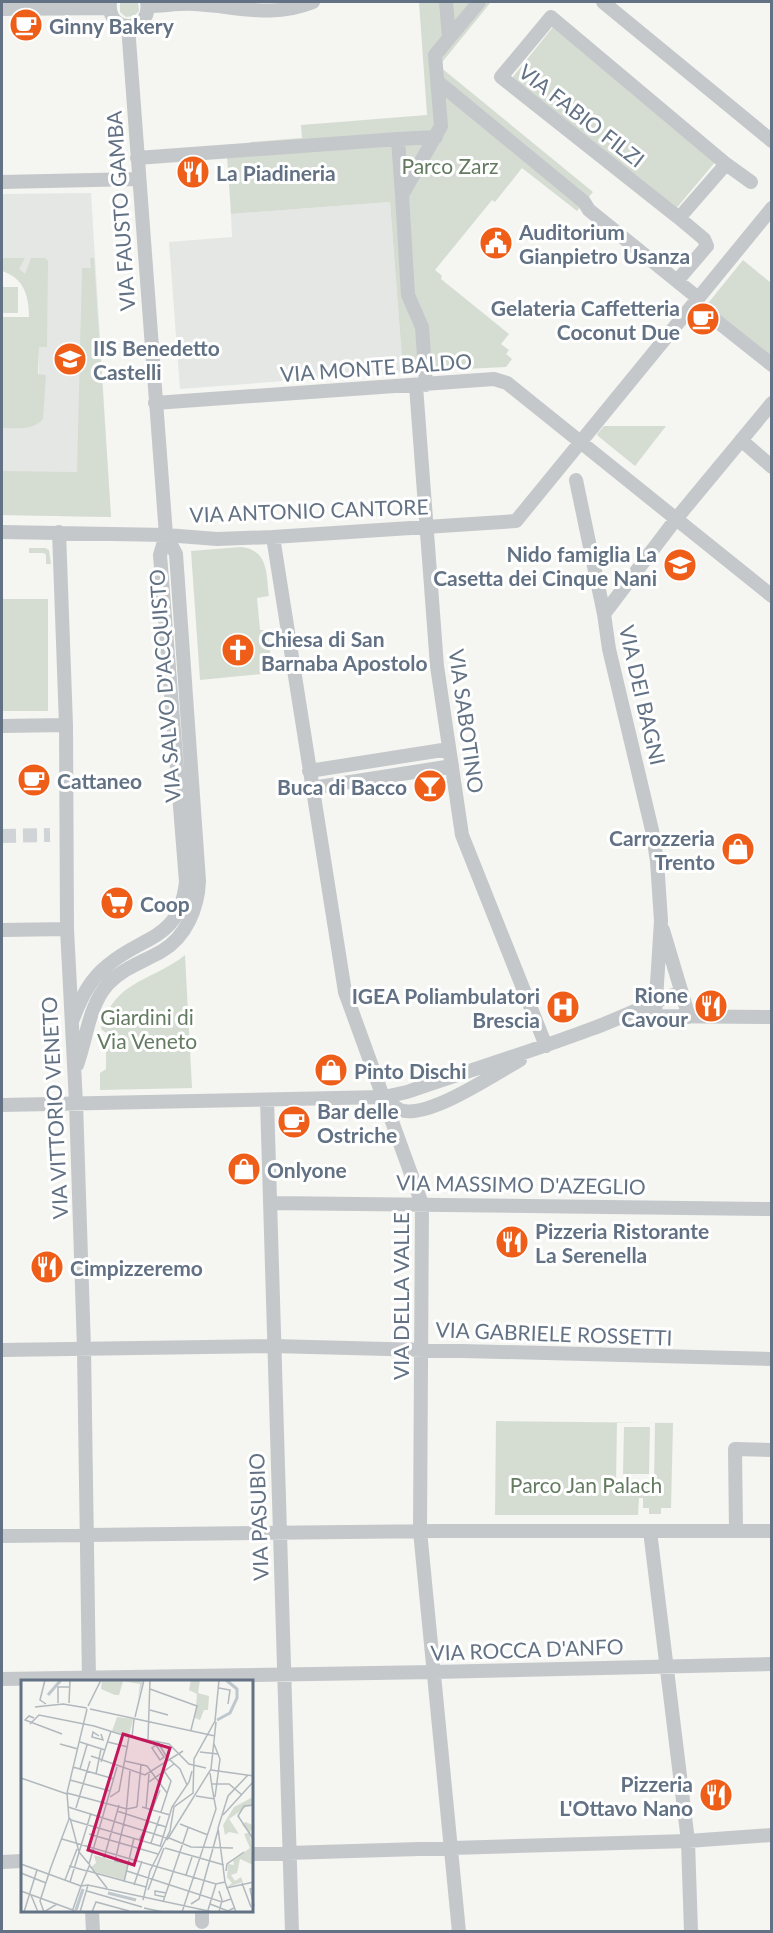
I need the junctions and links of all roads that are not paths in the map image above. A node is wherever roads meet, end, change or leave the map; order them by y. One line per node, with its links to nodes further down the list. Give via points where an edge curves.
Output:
1 (313, 2): 6 (street, via 272,12 192,3)
2 (446, 2): 9 (street)
3 (479, 2): 9 (street)
4 (603, 2): 13 (street)
5 (109, 4): 7 (street); 8 (street, via 115,21)
6 (148, 4): 8 (street, via 140,22)
7 (2, 9)
8 (128, 26): 14 (street, VIA FAUSTO GAMBA)
9 (449, 37): 10 (street, via 435,55)
10 (438, 82): 11 (street, via 441,126); 22 (street)
11 (436, 137): 12 (street); 19 (street)
12 (398, 139): 14 (street); 19 (street, VIA SABOTINO)
13 (771, 141)
14 (136, 158): 16 (street, VIA FAUSTO GAMBA)
15 (726, 164): 18 (street, VIA FABIO FILZI); 21 (street); 21 (street, VIA FABIO FILZI, via 551,18 501,77)
16 (138, 179): 17 (street); 27 (street, VIA FAUSTO GAMBA)
17 (2, 182)
18 (751, 182)
19 (402, 195): 25 (street, VIA SABOTINO, via 408,295 422,327)
20 (771, 208): 23 (street, VIA ANTONIO CANTORE)
21 (679, 218): 22 (street, VIA FABIO FILZI, via 707,246)
22 (677, 281): 23 (street)
23 (696, 300): 24 (street); 29 (street, VIA ANTONIO CANTORE)
24 (771, 365)
25 (421, 386): 27 (street, VIA MONTE BALDO); 29 (street, VIA MONTE BALDO, via 494,379 507,382); 33 (street, VIA SABOTINO)
26 (771, 403): 28 (street)
27 (155, 404): 36 (street, VIA FAUSTO GAMBA)
28 (741, 440): 30 (street); 32 (street)
29 (581, 441): 32 (street, VIA MONTE BALDO); 33 (street, VIA ANTONIO CANTORE, via 516,521)
30 (771, 466)
31 (576, 480): 39 (street, VIA DEI BAGNI)
32 (676, 519): 38 (street, VIA MONTE BALDO); 39 (street)
33 (427, 527): 37 (street, VIA ANTONIO CANTORE); 42 (street, VIA SABOTINO, via 437,666)
34 (2, 531): 35 (street, VIA ANTONIO CANTORE)
35 (60, 532): 36 (street, VIA ANTONIO CANTORE); 40 (street, VIA VITTORIO VENETO)
36 (166, 535): 37 (street, VIA ANTONIO CANTORE, via 217,539); 53 (street, VIA SALVO D'ACQUISTO, via 160,555 186,882 183,900 165,930 117,958 94,978 82,995); 55 (street, VIA SALVO D'ACQUISTO, via 176,554 199,881 197,901 173,943 119,974 99,996)
37 (273, 537): 44 (street, VIA DELLA VALLE)
38 (771, 596)
39 (604, 614): 46 (street, VIA DEI BAGNI, via 652,830)
40 (66, 725): 41 (street); 47 (street, VIA VITTORIO VENETO)
41 (2, 726)
42 (449, 750): 43 (street, VIA SABOTINO); 44 (street)
43 (452, 766): 45 (street); 54 (street, VIA SABOTINO, via 462,835)
44 (309, 771): 45 (street, VIA DELLA VALLE)
45 (312, 788): 56 (street, VIA DELLA VALLE, via 345,992)
46 (661, 921): 49 (street, VIA DEI BAGNI); 50 (street, VIA DEI BAGNI)
47 (67, 928): 48 (street); 53 (street, VIA VITTORIO VENETO)
48 (2, 930)
49 (681, 992): 50 (street); 51 (street, VIA DEI BAGNI)
50 (655, 1008): 51 (street); 54 (street)
51 (689, 1017): 52 (street)
52 (771, 1017)
53 (71, 1024): 55 (street, VIA VITTORIO VENETO)
54 (546, 1046): 56 (street); 56 (street, via 426,1109 399,1110)
55 (74, 1074): 58 (street, VIA VITTORIO VENETO)
56 (384, 1097): 57 (street); 61 (street, VIA DELLA VALLE)
57 (267, 1100): 58 (street); 60 (street, VIA PASUBIO)
58 (76, 1103): 59 (street); 64 (street, VIA VITTORIO VENETO)
59 (2, 1105)
60 (270, 1203): 61 (street, VIA MASSIMO D'AZEGLIO); 63 (street, VIA PASUBIO)
61 (422, 1204): 62 (street, VIA MASSIMO D'AZEGLIO); 66 (street, VIA DELLA VALLE)
62 (771, 1209)
63 (273, 1346): 64 (street, VIA GABRIELE ROSSETTI); 66 (street, VIA GABRIELE ROSSETTI); 73 (street, VIA PASUBIO)
64 (84, 1349): 65 (street, VIA GABRIELE ROSSETTI); 74 (street, VIA VITTORIO VENETO)
65 (2, 1350)
66 (421, 1350): 67 (street, VIA GABRIELE ROSSETTI); 70 (street, VIA DELLA VALLE)
67 (771, 1359)
68 (771, 1450): 69 (street, via 735,1449)
69 (736, 1530): 71 (street); 72 (street)
70 (420, 1531): 71 (street); 73 (street); 78 (street, VIA DELLA VALLE)
71 (650, 1531): 77 (street)
72 (771, 1531)
73 (280, 1534): 74 (street); 79 (street, VIA PASUBIO)
74 (87, 1535): 75 (street); 81 (street, VIA VITTORIO VENETO)
75 (2, 1536)
76 (771, 1664): 77 (street, VIA ROCCA D'ANFO)
77 (666, 1666): 78 (street, VIA ROCCA D'ANFO); 83 (street)
78 (434, 1672): 79 (street, VIA ROCCA D'ANFO); 84 (street, VIA DELLA VALLE)
79 (284, 1674): 81 (street, VIA ROCCA D'ANFO); 85 (street, VIA PASUBIO)
80 (2, 1679): 81 (street, VIA ROCCA D'ANFO)
81 (89, 1680)
82 (771, 1835): 83 (street)
83 (688, 1841): 84 (street); 93 (street)
84 (451, 1848): 85 (street); 92 (street, VIA DELLA VALLE)
85 (291, 1853): 86 (street); 91 (street, VIA PASUBIO)
86 (254, 1854)
87 (21, 1861): 88 (street)
88 (2, 1862)
89 (92, 1912): 90 (street)
90 (93, 1932)
91 (292, 1932)
92 (459, 1932)
93 (692, 1932)

